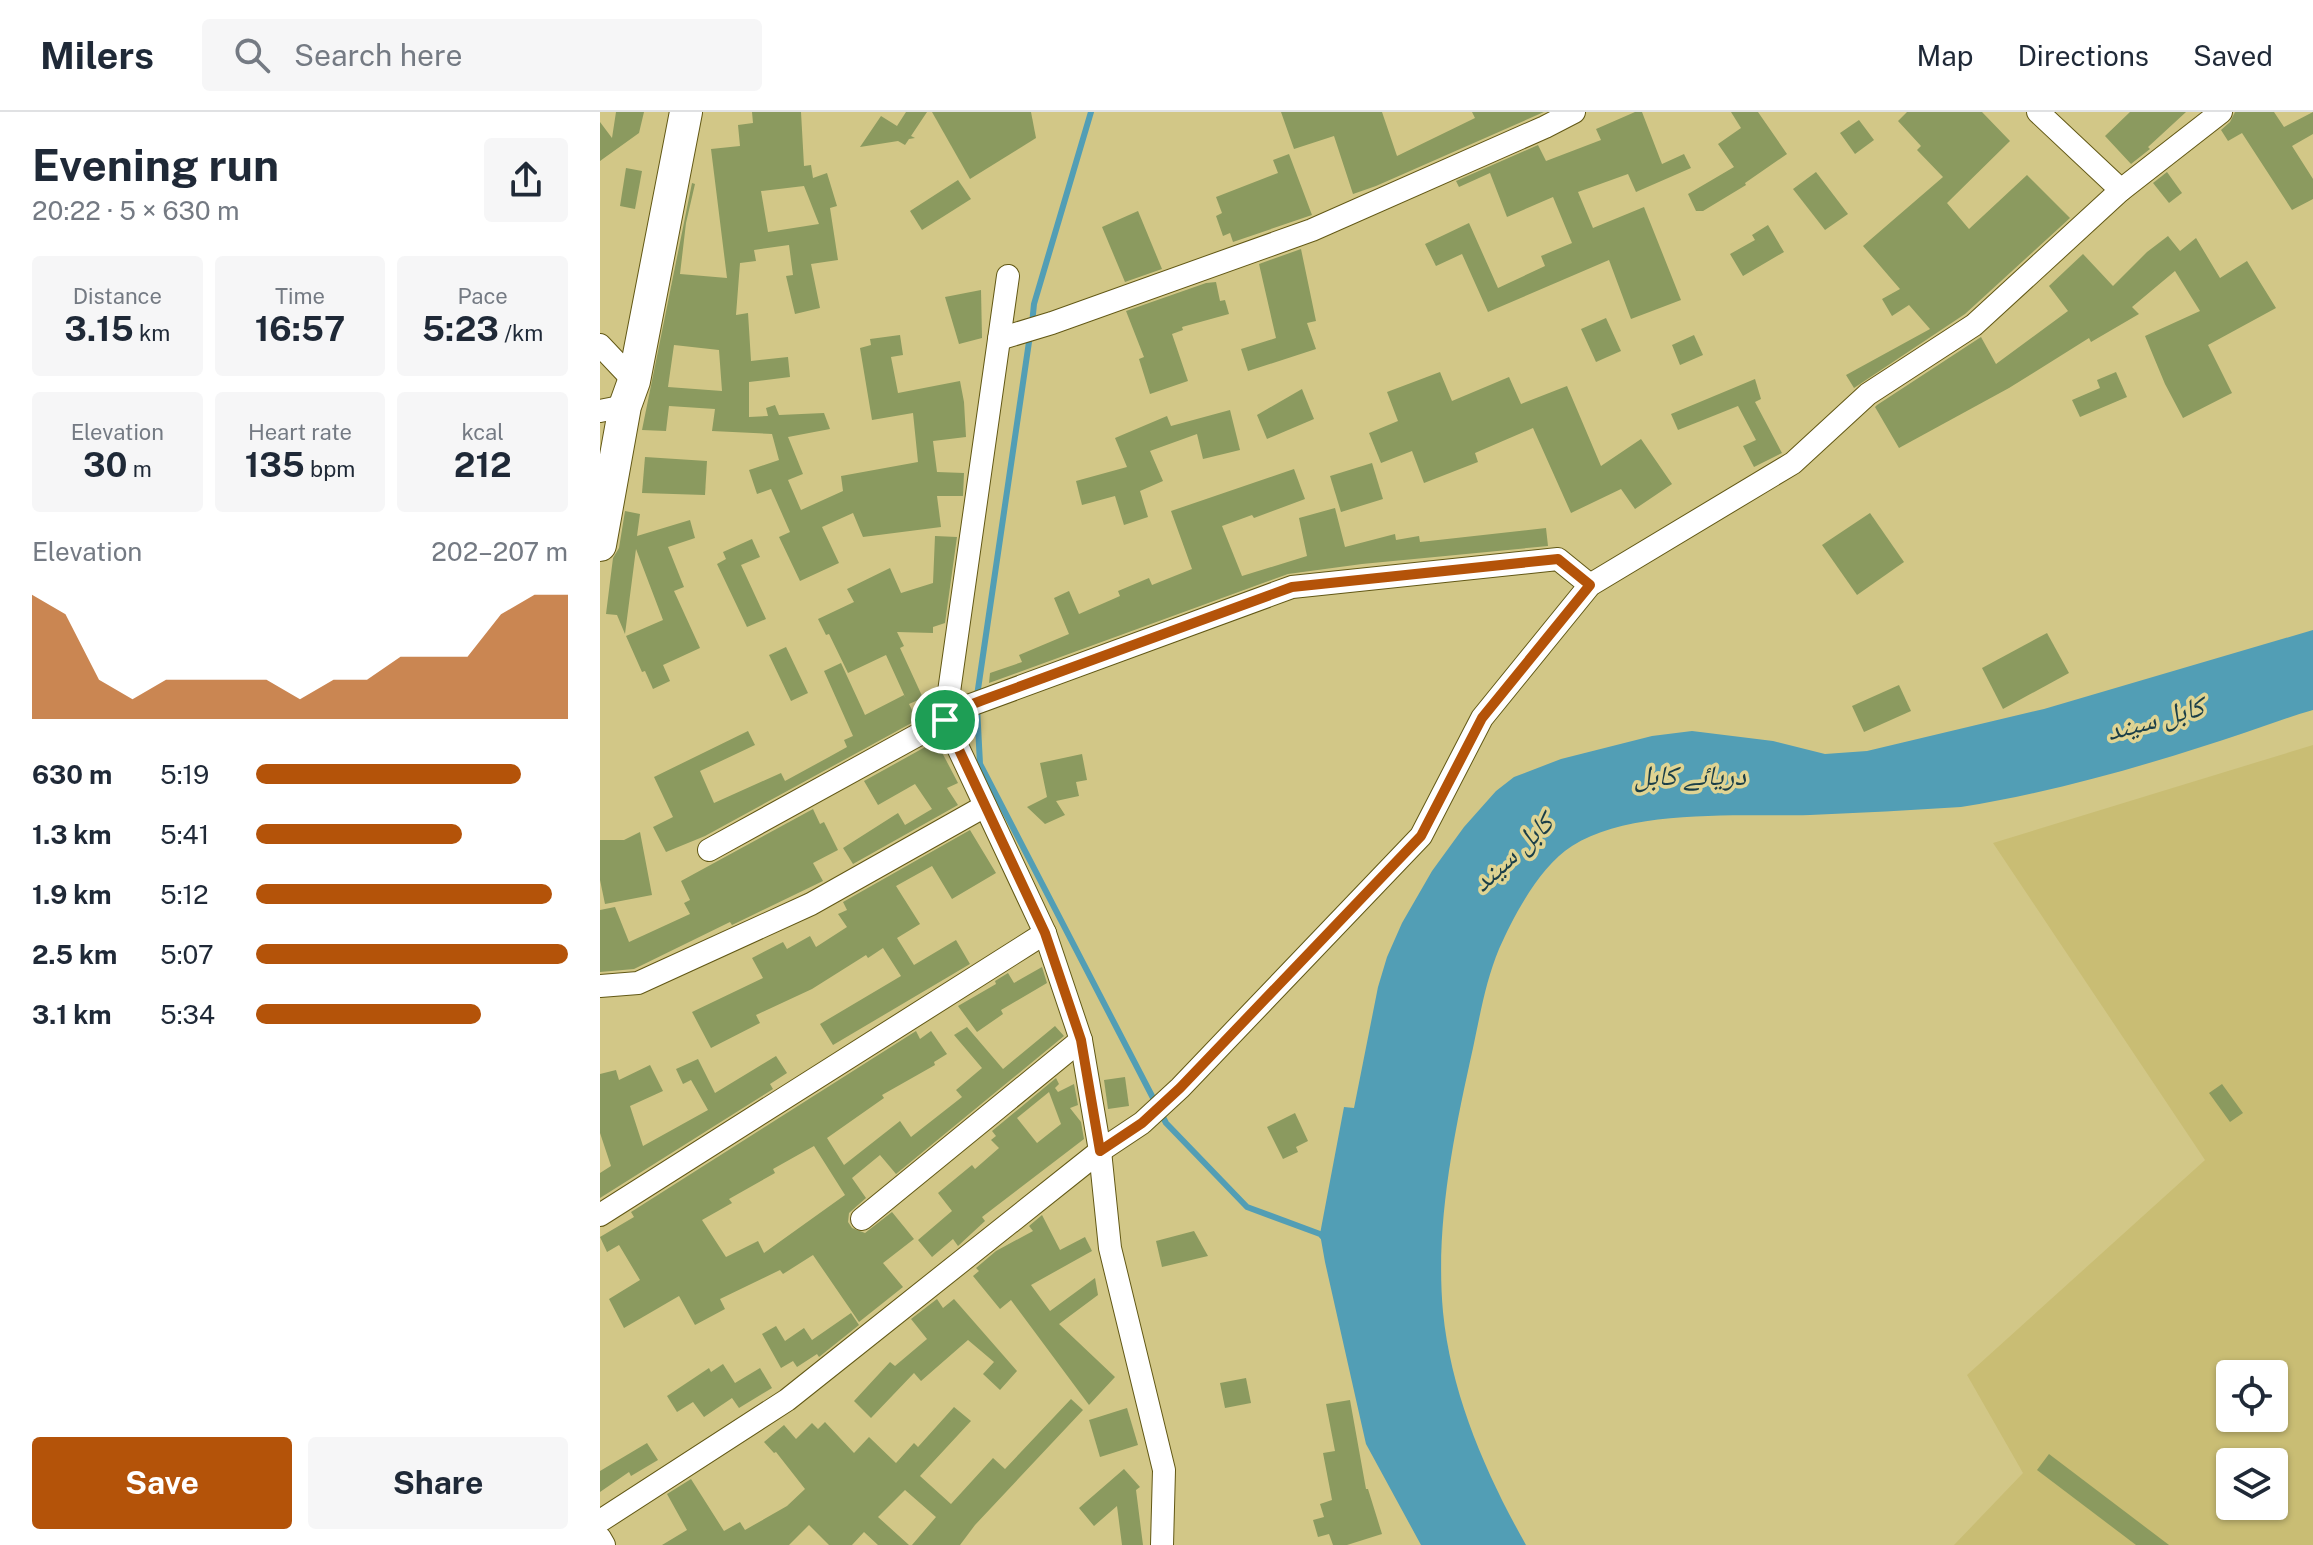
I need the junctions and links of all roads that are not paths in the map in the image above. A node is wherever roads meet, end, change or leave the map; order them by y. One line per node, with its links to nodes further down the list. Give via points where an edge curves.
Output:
1 (686, 112): 9 (street)
2 (1574, 112): 7 (street, via 1312,230)
3 (2038, 112): 5 (street)
4 (2221, 112): 5 (street)
5 (2121, 190): 11 (street, via 1974,325 1868,394 1793,463)
6 (1008, 276): 7 (street)
7 (1009, 337): 12 (street)
8 (600, 345): 9 (street)
9 (620, 400): 10 (street)
10 (600, 545)
11 (1590, 585): 12 (street, via 1558,559 1292,587); 18 (street, via 1482,718 1421,836 1180,1088)
12 (951, 715): 13 (street); 14 (street)
13 (985, 806): 15 (street); 16 (street, via 811,904 638,983)
14 (709, 850)
15 (1045, 933): 17 (street); 19 (street)
16 (600, 986)
17 (1081, 1040): 18 (street); 20 (street)
18 (1100, 1151): 21 (street, via 787,1400); 24 (street, via 1110,1248 1164,1470)
19 (600, 1215)
20 (862, 1219)
21 (600, 1521)
22 (600, 1538): 23 (street)
23 (604, 1545)
24 (1162, 1545)

